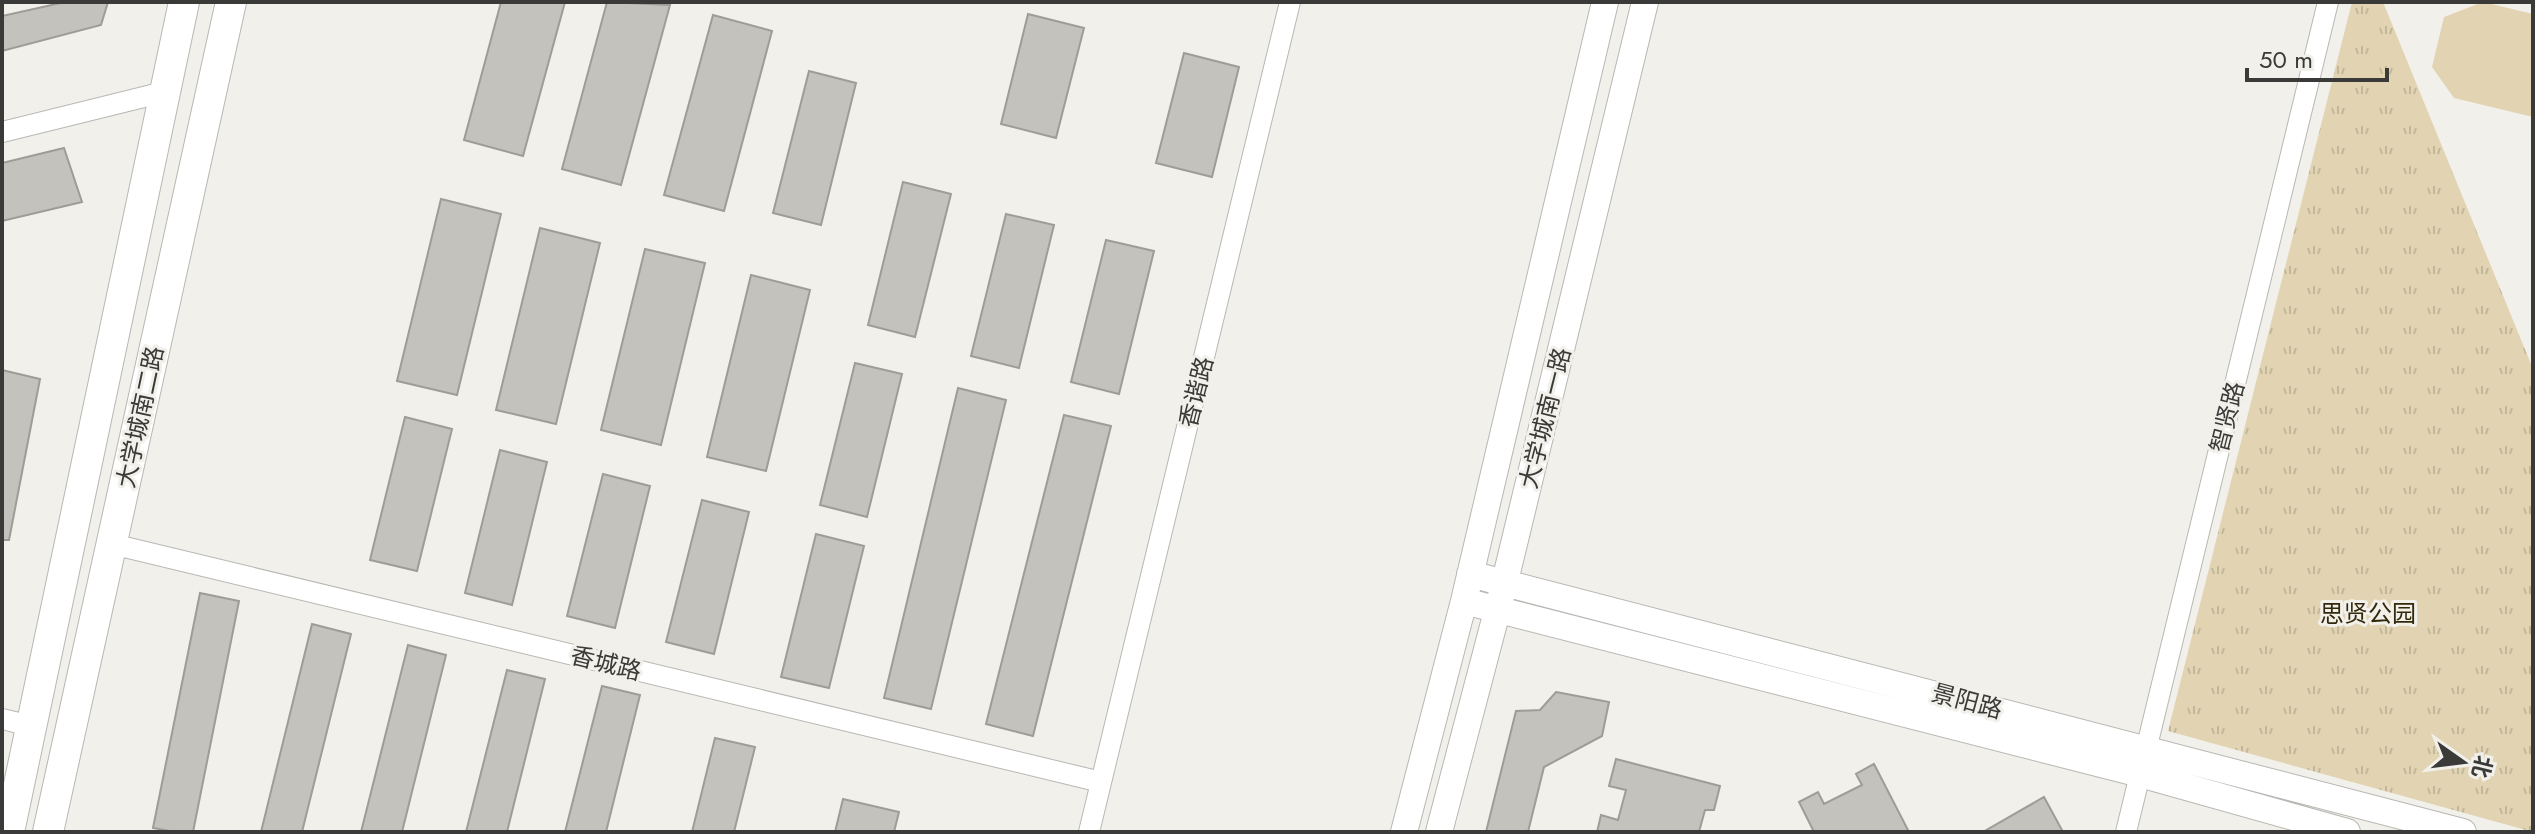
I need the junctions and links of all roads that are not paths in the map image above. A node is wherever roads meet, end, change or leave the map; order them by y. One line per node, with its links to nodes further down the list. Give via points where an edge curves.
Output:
1 (184, 2): 7 (highway, 大学城南二路)
2 (231, 2): 9 (highway, 大学城南二路)
3 (1290, 2): 18 (street, 香谐路)
4 (1605, 2): 10 (main road, 大学城南一路)
5 (1645, 2): 11 (main road, 大学城南一路)
6 (2328, 2): 16 (street, 智贤路)
7 (164, 92): 8 (street); 15 (highway, 大学城南二路)
8 (2, 132)
9 (112, 544): 18 (street, 香城路); 20 (highway, 大学城南二路)
10 (1470, 574): 11 (main road, 景阳路); 12 (main road, 大学城南一路)
11 (1505, 581): 13 (main road, 大学城南一路); 16 (main road, 景阳路)
12 (1464, 601): 13 (main road, 景阳路); 22 (main road, 大学城南一路)
13 (1498, 610): 17 (main road, 景阳路); 23 (main road, 大学城南一路)
14 (2, 719): 15 (street)
15 (31, 726): 19 (highway, 大学城南二路)
16 (2146, 748): 17 (street, 智贤路); 26 (main road, 景阳路)
17 (2140, 774): 24 (street, 智贤路); 25 (main road, 景阳路)
18 (1101, 782): 21 (street, 香谐路)
19 (9, 832)
20 (48, 832)
21 (1089, 832)
22 (1404, 832)
23 (1439, 832)
24 (2126, 832)
25 (2347, 832)
26 (2463, 832)

